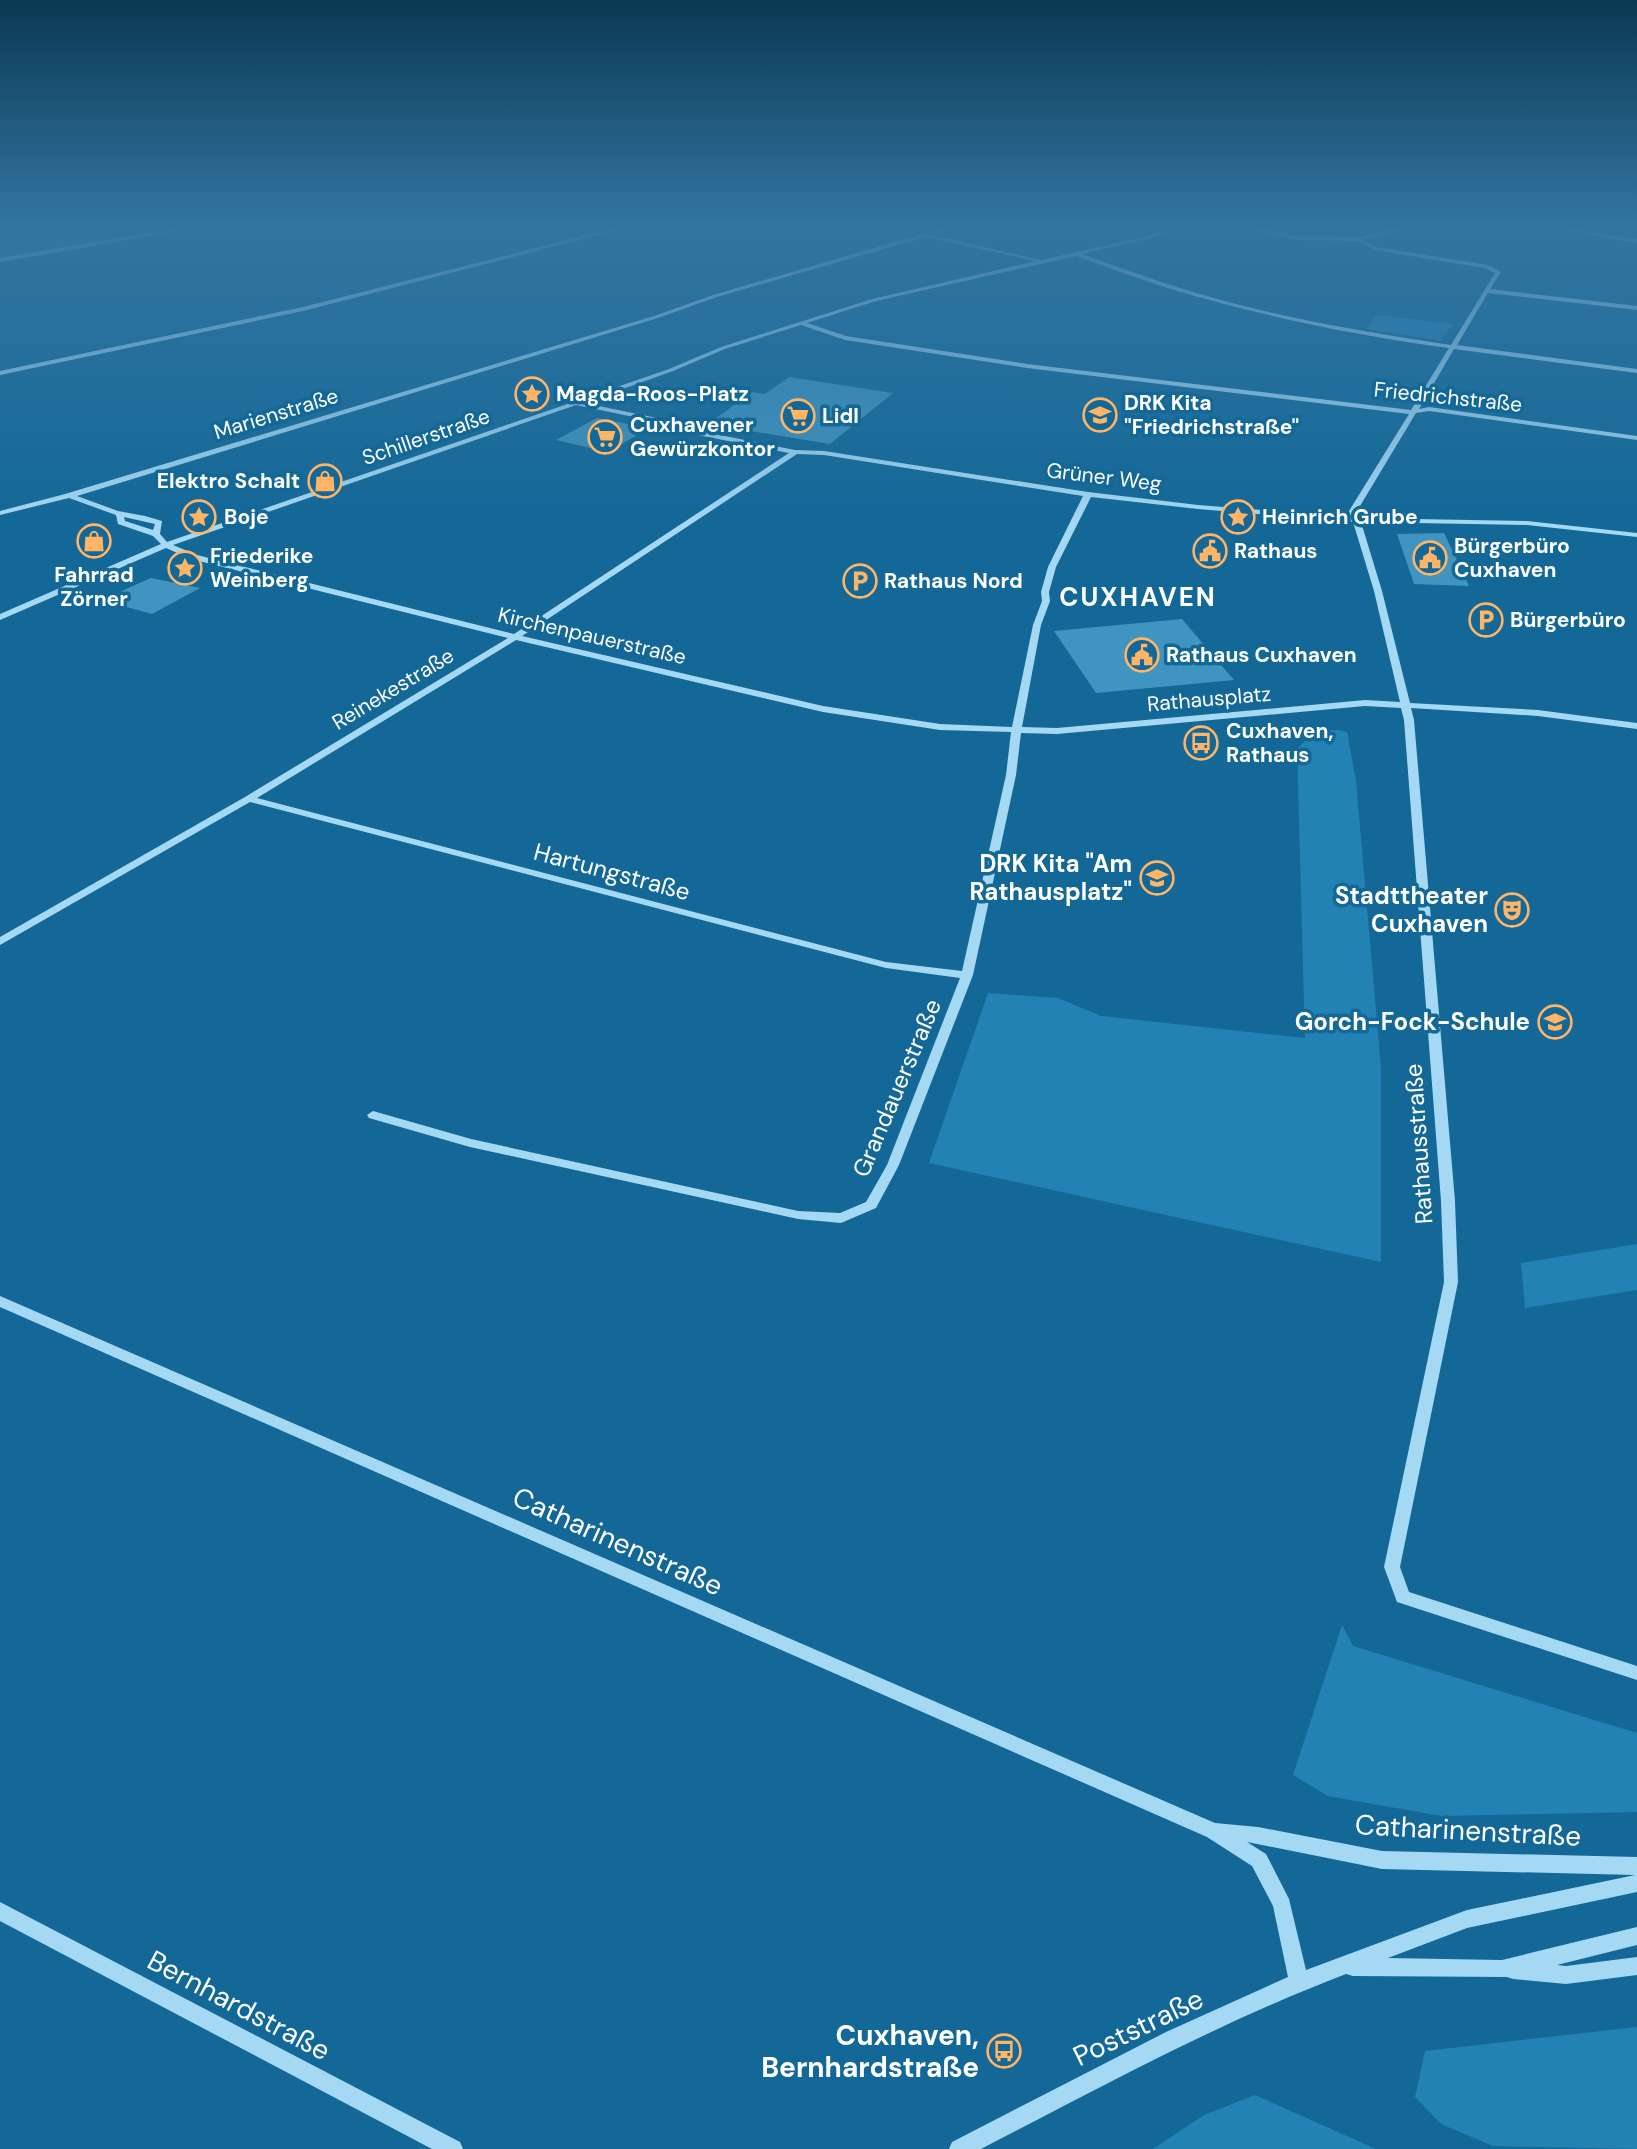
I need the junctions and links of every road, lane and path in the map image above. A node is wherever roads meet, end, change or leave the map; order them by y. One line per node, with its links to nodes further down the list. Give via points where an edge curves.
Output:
1 (235, 323): 8 (street)
2 (632, 323): 14 (street, Marienstraße)
3 (800, 323): 9 (street, Schillerstraße); 10 (street, Friedrichstraße, via 845,338 1014,364)
4 (1306, 323): 6 (street)
5 (1467, 323): 6 (street)
6 (1451, 348): 7 (street); 10 (street)
7 (1637, 371)
8 (0, 373)
9 (574, 403): 12 (street, Grüner Weg); 20 (street, Schillerstraße)
10 (1412, 412): 11 (street, Friedrichstraße, via 1429,409); 17 (street, via 1353,512)
11 (1637, 438)
12 (795, 452): 13 (street, Grüner Weg); 22 (street, Reinekestraße)
13 (1088, 494): 17 (street, Grüner Weg); 25 (street, Grandauerstraße, via 1052,567)
14 (68, 496): 15 (street, Marienstraße); 16 (street)
15 (0, 513)
16 (121, 514): 18 (street, via 121,522); 18 (street, via 145,515 159,523)
17 (1357, 520): 19 (street, Grüner Weg, via 1527,523); 23 (street, Rathausstraße)
18 (156, 534): 20 (street)
19 (1637, 535)
20 (166, 545): 21 (street, Schillerstraße); 22 (street, Kirchenpauerstraße, via 194,557)
21 (0, 617)
22 (515, 637): 25 (street, Kirchenpauerstraße, via 823,709 940,727); 26 (street, Reinekestraße)
23 (1404, 703): 24 (street, Rathausplatz); 25 (street, Rathausplatz, via 1123,727); 31 (street, Rathausstraße, via 1411,743 1451,1282 1392,1567 1403,1597)
24 (1637, 726)
25 (1016, 731): 28 (street, Grandauerstraße, via 1013,767)
26 (249, 799): 27 (street, Reinekestraße); 28 (street, Hartungstraße, via 886,965)
27 (0, 942)
28 (967, 975): 29 (street, Grandauerstraße, via 893,1165 872,1205 841,1218 784,1212 470,1143)
29 (373, 1115)
30 (0, 1301): 32 (street, Catharinenstraße)
31 (1637, 1673)
32 (1213, 1831): 33 (street, Catharinenstraße, via 1258,1835 1382,1860); 40 (street, Catharinenstraße, via 1259,1860 1282,1905)
33 (1637, 1866)
34 (1637, 1883): 37 (street, Poststraße, via 1467,1919)
35 (0, 1911): 41 (street, Bernhardstraße)
36 (1637, 1936): 39 (street, Poststraße)
37 (1346, 1966): 39 (street, Poststraße); 40 (street, Poststraße)
38 (1637, 1966): 39 (street, via 1566,1975)
39 (1502, 1969)
40 (1299, 1982): 42 (street, Poststraße, via 1173,2039)
41 (453, 2149)
42 (960, 2149)

